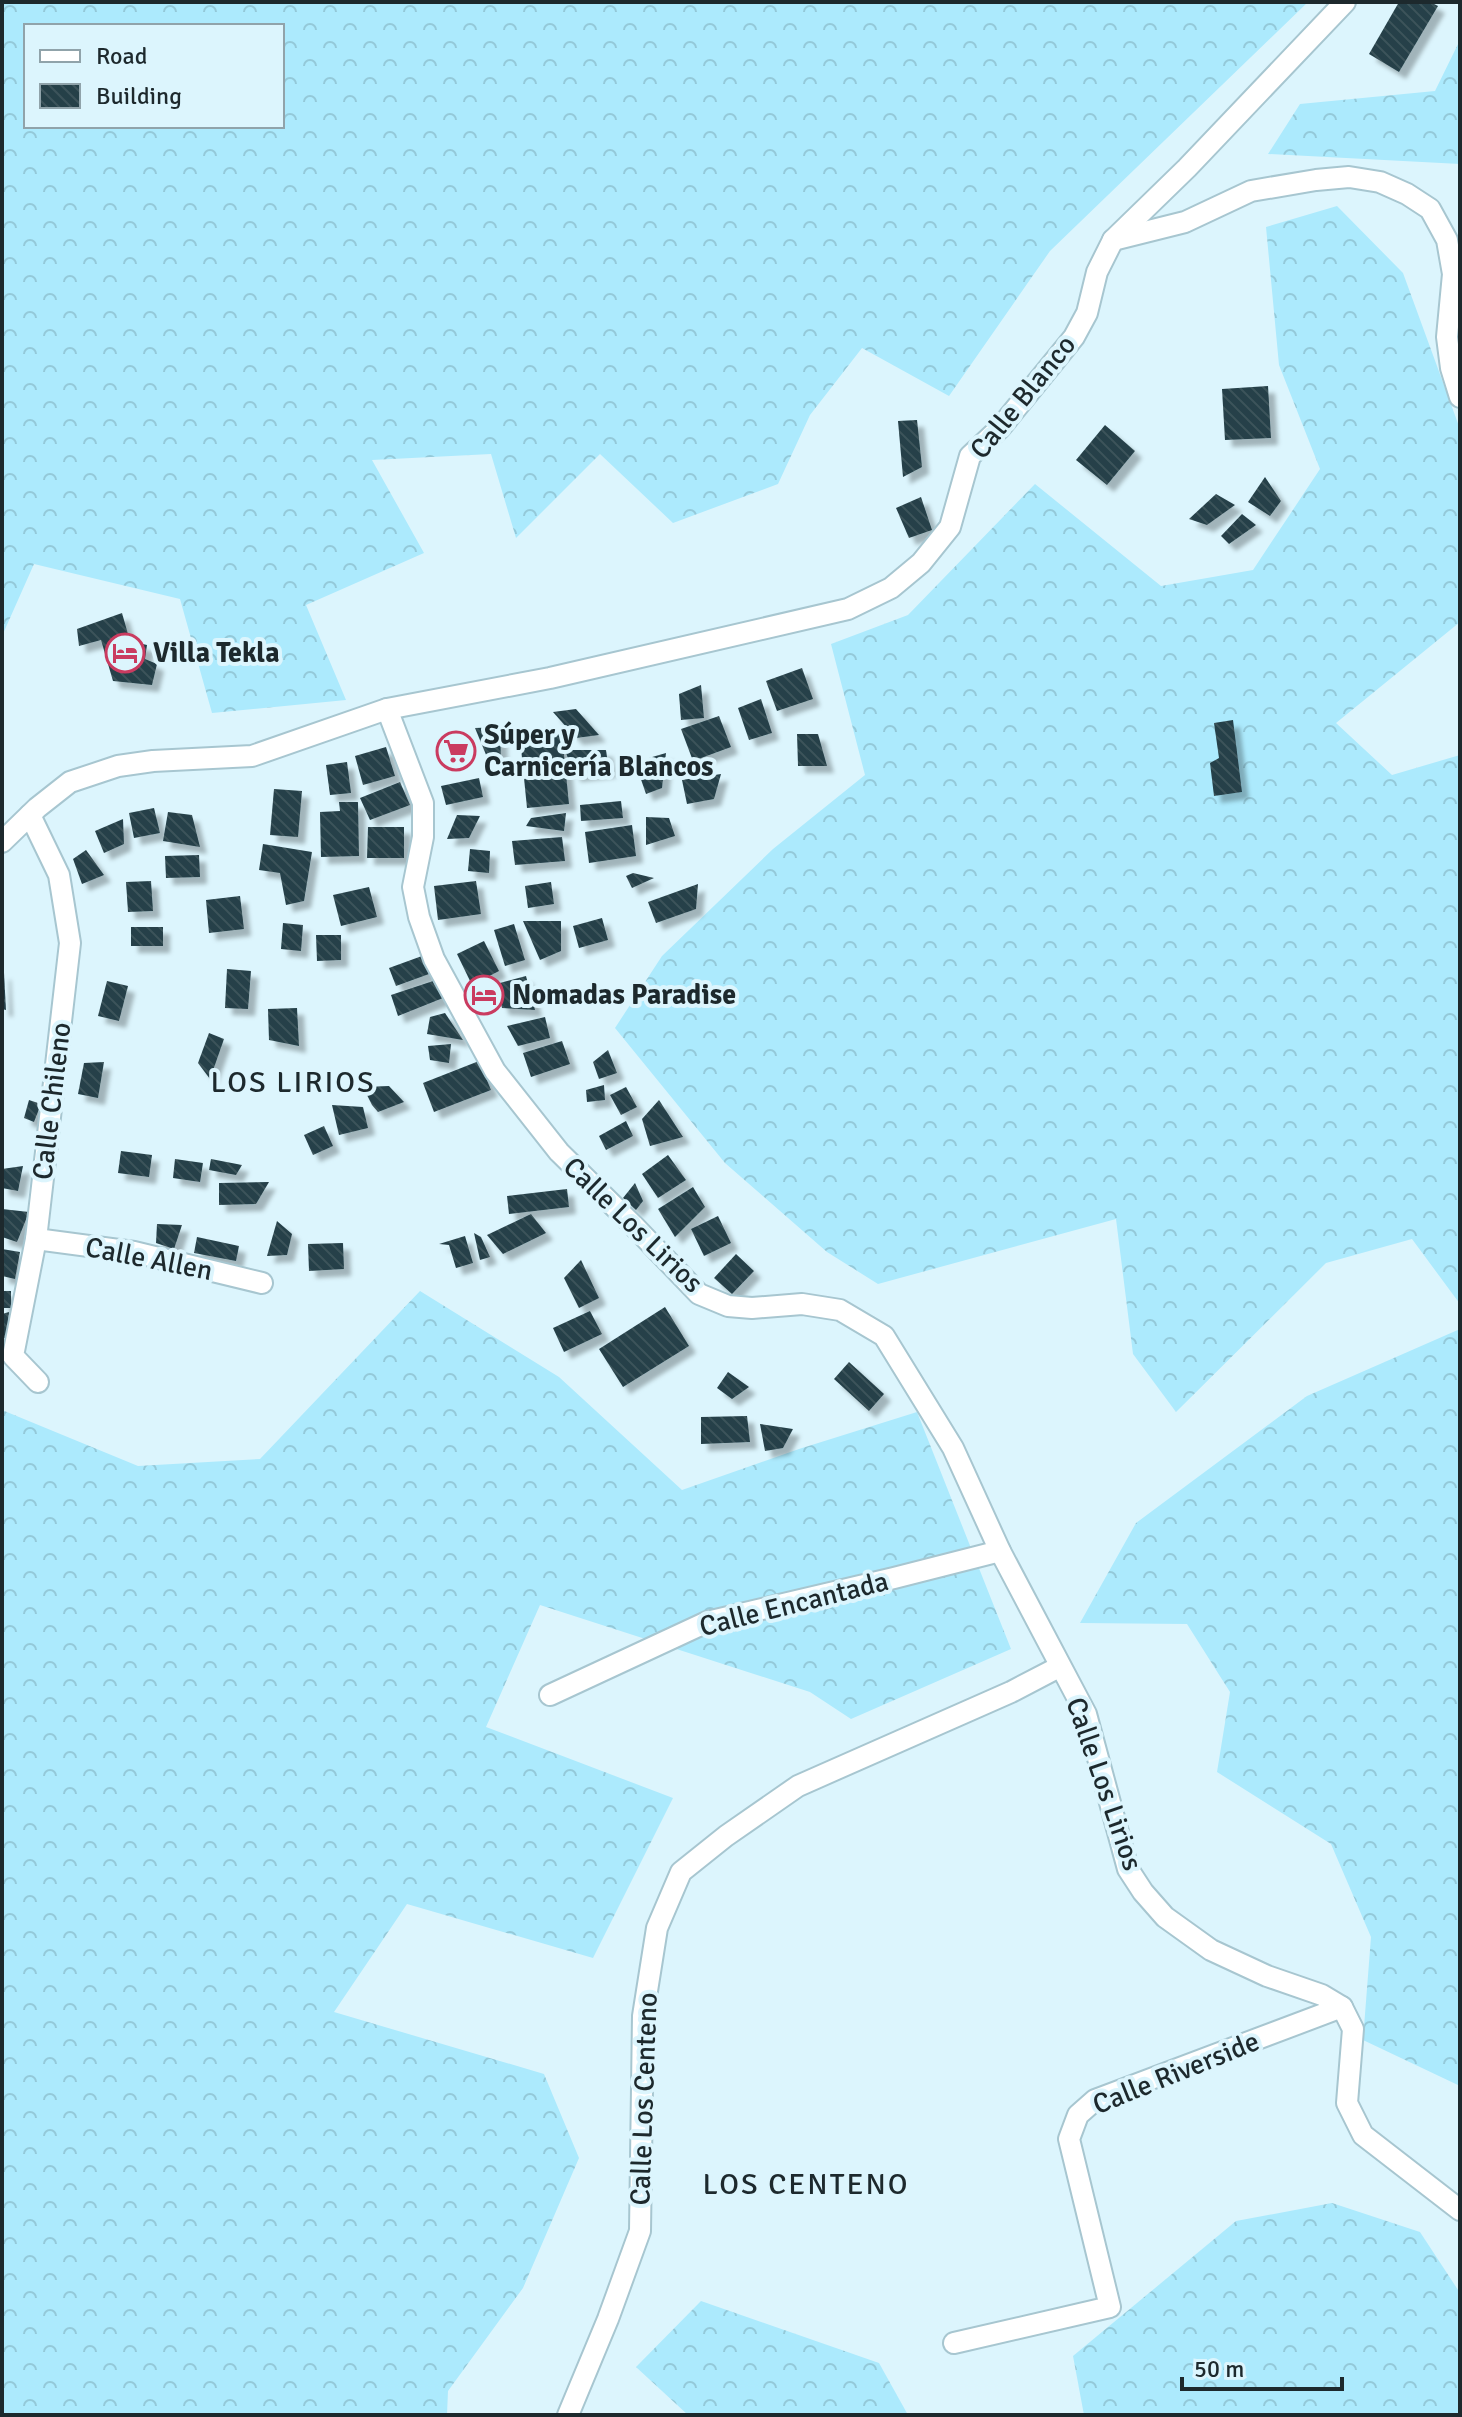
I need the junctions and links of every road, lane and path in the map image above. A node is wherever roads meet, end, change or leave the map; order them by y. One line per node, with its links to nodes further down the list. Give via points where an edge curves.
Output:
1 (1345, 2): 2 (street, Calle Blanco)
2 (1113, 240): 3 (street, via 1185,222 1251,191 1316,180 1349,177 1407,194 1430,209 1447,240 1453,274 1447,337); 4 (street, Calle Blanco, via 1074,337 1000,428 970,456 950,527 921,563 891,588 848,609 550,678)
3 (1460, 397)
4 (387, 709): 5 (street, via 252,756 118,766 70,782); 10 (street, Calle Los Lirios, via 423,803 423,837 413,887 419,917 434,959 495,1071 559,1152 699,1294 728,1306 802,1304 840,1310 884,1336 953,1448)
5 (30, 815): 6 (street); 7 (street, Calle Chileno, via 59,875 70,943)
6 (2, 842)
7 (36, 1239): 8 (street, Calle Allen, via 134,1252); 9 (street, Calle Chileno, via 13,1356)
8 (262, 1283)
9 (38, 1382)
10 (1000, 1551): 11 (street, Calle Los Lirios); 12 (street, Calle Encantada, via 707,1622)
11 (1059, 1667): 13 (street, Calle Los Lirios, via 1086,1714 1128,1869 1143,1892 1165,1917 1211,1950); 16 (street, Calle Los Centeno, via 798,1786 681,1872 657,1928 643,2016 640,2231)
12 (550, 1695)
13 (1342, 2007): 14 (street, via 1353,2029 1347,2103 1363,2135); 15 (street, Calle Riverside, via 1095,2100 1078,2115 1069,2139 1110,2307)
14 (1460, 2210)
15 (954, 2343)
16 (568, 2415)

